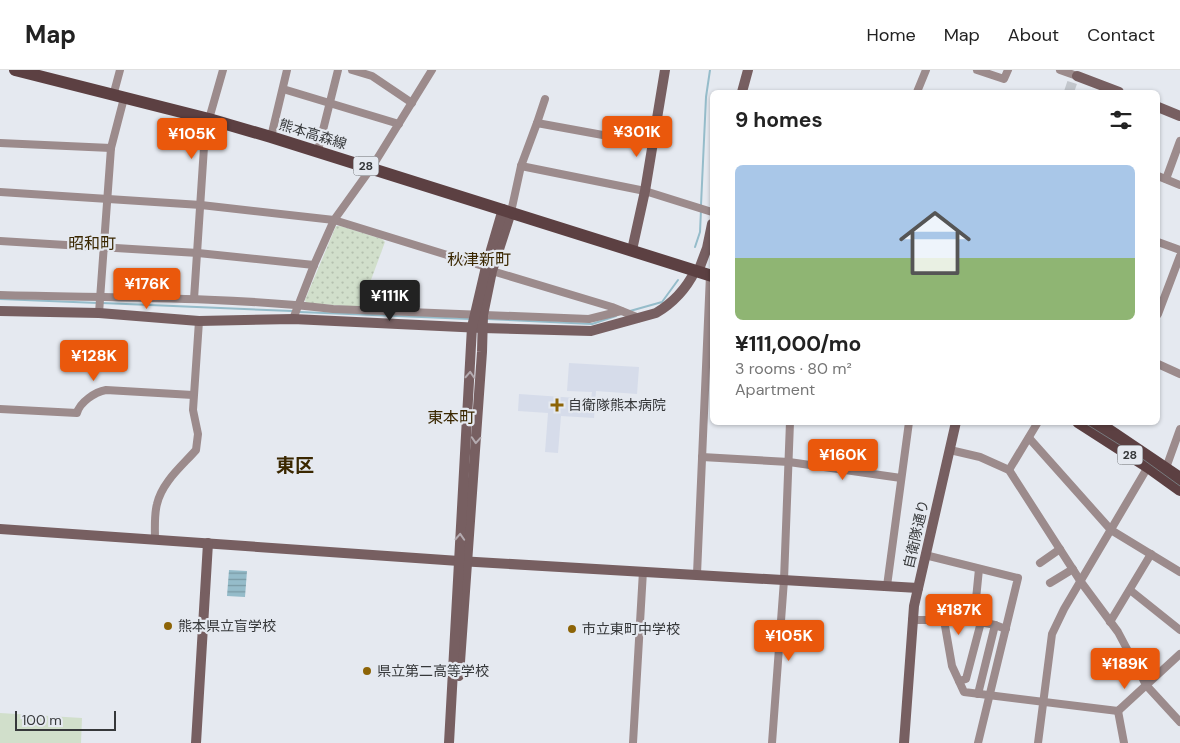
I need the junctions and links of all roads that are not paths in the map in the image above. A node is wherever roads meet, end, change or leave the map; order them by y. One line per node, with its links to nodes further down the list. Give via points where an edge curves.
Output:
1 (15, 70): 19 (main road, 熊本高森線 / 28)
2 (120, 70): 19 (street)
3 (287, 70): 15 (street)
4 (338, 70): 21 (street)
5 (352, 70): 22 (street, via 372,76)
6 (432, 70): 22 (street)
7 (665, 70): 31 (street)
8 (748, 70): 16 (street)
9 (926, 70): 17 (street)
10 (978, 70): 11 (street, via 1004,80)
11 (1008, 70)
12 (1060, 70): 14 (street)
13 (220, 71): 25 (street)
14 (1076, 75): 18 (street)
15 (283, 89): 21 (street); 28 (street)
16 (743, 90)
17 (918, 90)
18 (1114, 90)
19 (119, 97): 25 (main road, 熊本高森線 / 28); 32 (street)
20 (545, 99): 26 (street)
21 (330, 103): 27 (street); 33 (street)
22 (412, 103): 27 (street)
23 (1160, 108): 24 (street)
24 (1180, 116)
25 (209, 118): 28 (main road, 熊本高森線 / 28); 42 (street)
26 (537, 123): 31 (street); 34 (street)
27 (399, 124): 35 (street)
28 (271, 137): 33 (main road, 熊本高森線 / 28)
29 (1180, 141): 37 (street)
30 (0, 143): 32 (street)
31 (652, 144): 39 (street)
32 (111, 148): 41 (street)
33 (318, 150): 35 (main road, 熊本高森線 / 28)
34 (521, 166): 39 (street); 43 (street)
35 (372, 168): 43 (main road, 熊本高森線 / 28); 45 (street)
36 (1160, 177): 37 (street)
37 (1166, 179): 38 (street)
38 (1180, 185)
39 (644, 191): 44 (street); 50 (street)
40 (0, 192): 41 (street)
41 (107, 198): 42 (street); 49 (street)
42 (201, 205): 45 (street); 52 (street)
43 (507, 210): 50 (main road, 熊本高森線 / 28); 55 (street)
44 (710, 211)
45 (334, 220): 54 (street); 55 (street)
46 (710, 234): 56 (street)
47 (0, 241): 49 (street)
48 (1160, 243): 51 (street)
49 (104, 246): 52 (street); 59 (street)
50 (632, 250): 56 (main road, 熊本高森線 / 28)
51 (1180, 250)
52 (198, 252): 54 (street); 58 (street)
53 (1180, 256): 60 (street)
54 (314, 265): 63 (street)
55 (489, 269): 62 (street); 66 (street)
56 (704, 273): 64 (street, via 690,280 670,305 656,313); 67 (street)
57 (0, 294): 59 (street)
58 (194, 299): 59 (street); 63 (street)
59 (99, 305): 61 (street); 65 (street)
60 (1160, 309)
61 (0, 311)
62 (621, 311): 64 (street); 66 (street, via 589,319)
63 (296, 312): 65 (street); 66 (street); 66 (street, via 333,308)
64 (636, 317): 66 (street, via 591,331)
65 (200, 321): 70 (street)
66 (478, 321): 97 (street)
67 (710, 336): 82 (street)
68 (1160, 365): 69 (street)
69 (1180, 374)
70 (194, 395): 71 (street, via 106,390 79,406 77,413); 92 (street, via 198,446 163,490 157,504)
71 (0, 408)
72 (790, 425): 83 (street)
73 (909, 425): 87 (street)
74 (955, 425): 81 (street, 自衛隊通り)
75 (1036, 425): 80 (street)
76 (1088, 425): 79 (main road, 28)
77 (1102, 425): 79 (main road, 28)
78 (1180, 431): 85 (street)
79 (1112, 432): 84 (main road, 28)
80 (1029, 438): 86 (street); 91 (street)
81 (950, 450): 86 (street, via 980,457); 96 (street, 自衛隊通り)
82 (702, 457): 83 (street); 103 (street)
83 (788, 462): 87 (street); 104 (street)
84 (1151, 463): 85 (main road, 28); 89 (main road, 28); 91 (street)
85 (1166, 468): 88 (main road, 28)
86 (1009, 470): 94 (street)
87 (901, 478): 107 (street)
88 (1180, 478)
89 (1180, 490)
90 (0, 529): 92 (street)
91 (1112, 530): 95 (street); 105 (street)
92 (155, 540): 93 (street)
93 (208, 543): 97 (street); 124 (street)
94 (1060, 550): 98 (street); 99 (street)
95 (1151, 554): 102 (street); 109 (street)
96 (925, 555): 100 (street); 108 (street, 自衛隊通り)
97 (463, 561): 101 (street); 125 (street); 126 (street)
98 (1040, 563)
99 (1072, 568): 105 (street); 106 (street)
100 (979, 569): 111 (street, via 976,620); 114 (street, via 1018,578)
101 (643, 571): 103 (street); 127 (street)
102 (1180, 572)
103 (697, 574): 104 (street)
104 (784, 580): 107 (street); 128 (street)
105 (1081, 582): 112 (street); 121 (street, via 1052,634)
106 (1050, 583)
107 (887, 586): 108 (street)
108 (918, 588): 110 (street, 自衛隊通り)
109 (1130, 590): 112 (street); 115 (street)
110 (912, 620): 117 (street, via 944,620 952,666); 129 (street, 自衛隊通り)
111 (981, 622): 113 (street); 117 (street, via 966,679)
112 (1110, 622): 118 (street)
113 (995, 626): 114 (street); 119 (street)
114 (1006, 628): 120 (street)
115 (1180, 630)
116 (1180, 654): 118 (street)
117 (959, 681): 119 (street, via 964,692)
118 (1146, 685): 122 (street); 123 (street)
119 (978, 694): 120 (street)
120 (989, 696): 121 (street); 130 (street)
121 (1043, 702): 122 (street); 131 (street)
122 (1118, 711): 132 (street)
123 (1180, 722)
124 (196, 743)
125 (448, 743)
126 (455, 743)
127 (633, 743)
128 (772, 743)
129 (904, 743)
130 (978, 743)
131 (1038, 743)
132 (1124, 743)

